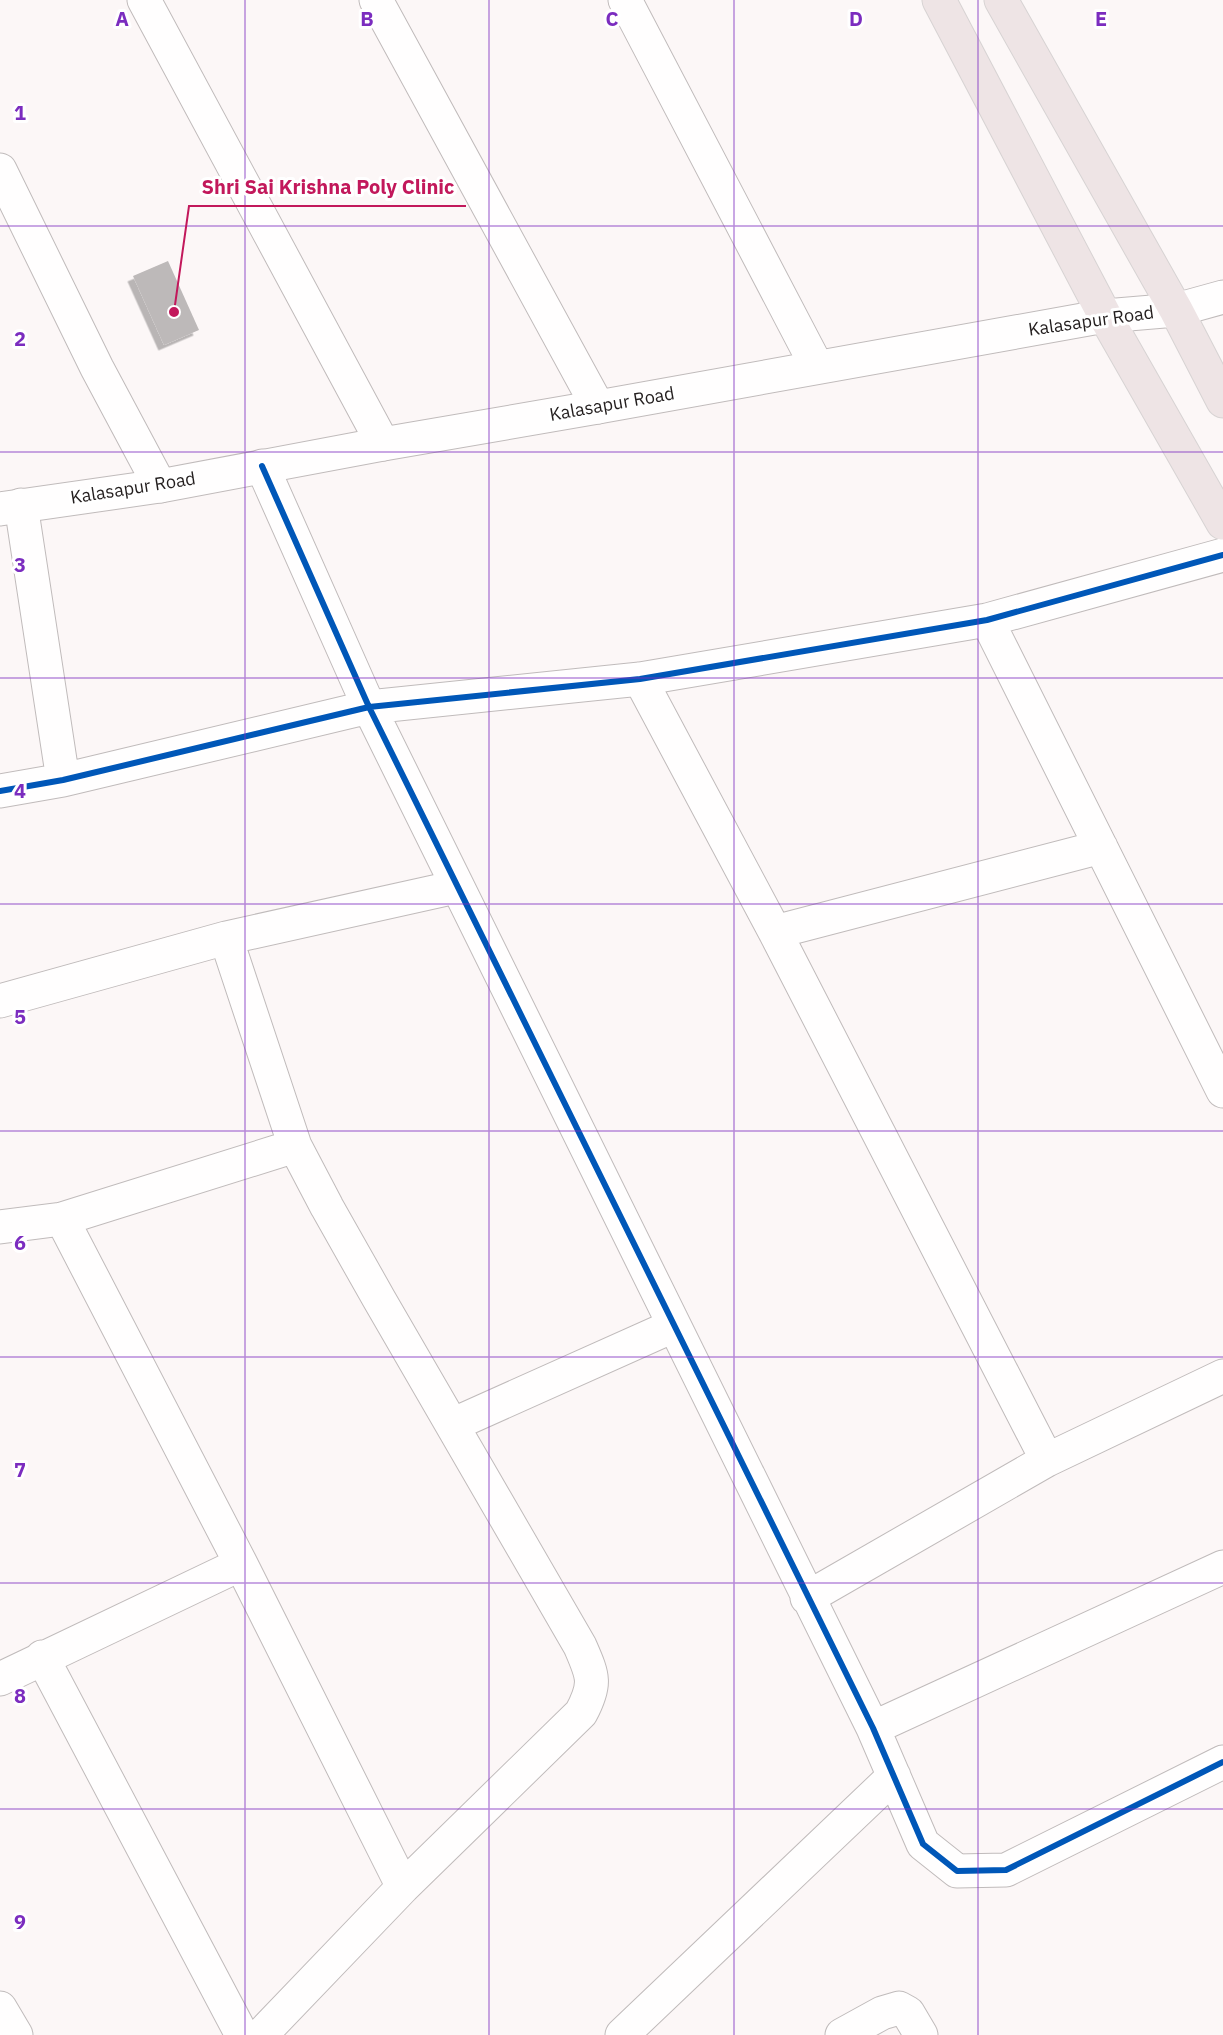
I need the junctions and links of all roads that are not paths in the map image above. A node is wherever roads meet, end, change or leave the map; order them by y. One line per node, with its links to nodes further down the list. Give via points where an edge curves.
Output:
1 (144, 0): 13 (street)
2 (376, 0): 12 (street)
3 (625, 0): 10 (street)
4 (939, 0): 9 (main road)
5 (1000, 0): 8 (main road)
6 (0, 170): 15 (street)
7 (1223, 297): 8 (street, Kalasapur Road)
8 (1176, 310): 9 (street, Kalasapur Road); 11 (main road)
9 (1105, 316): 10 (street, Kalasapur Road); 17 (main road)
10 (817, 367): 12 (street, Kalasapur Road)
11 (1223, 401)
12 (598, 407): 13 (street, Kalasapur Road)
13 (383, 444): 14 (street, Kalasapur Road)
14 (262, 466): 15 (street, Kalasapur Road); 21 (street)
15 (160, 486): 16 (street, Kalasapur Road)
16 (10, 507): 22 (street)
17 (1223, 523)
18 (1223, 555): 19 (street)
19 (987, 620): 20 (street); 24 (street)
20 (640, 679): 21 (street); 26 (street)
21 (369, 707): 22 (street); 25 (street)
22 (63, 780): 23 (street)
23 (0, 791)
24 (1101, 847): 26 (street); 29 (street)
25 (456, 887): 27 (street); 33 (street)
26 (775, 932): 36 (street)
27 (226, 938): 28 (street); 30 (street)
28 (0, 1001)
29 (1223, 1090)
30 (296, 1146): 31 (street); 35 (street)
31 (62, 1219): 32 (street); 37 (street)
32 (0, 1227)
33 (673, 1326): 35 (street); 39 (street)
34 (1223, 1376): 36 (street)
35 (452, 1425): 45 (street, via 580,1646 591,1673 591,1694 581,1713)
36 (1047, 1460): 39 (street)
37 (241, 1564): 40 (street); 45 (street)
38 (1223, 1568): 42 (street)
39 (807, 1598): 42 (street)
40 (42, 1657): 41 (street); 48 (street)
41 (0, 1678)
42 (873, 1728): 44 (street)
43 (1223, 1762): 44 (street, via 1006,1870 957,1871 923,1844)
44 (894, 1776): 50 (street)
45 (403, 1887): 49 (street)
46 (0, 2008): 47 (street)
47 (16, 2035)
48 (242, 2035)
49 (261, 2035)
50 (621, 2035)
51 (842, 2035): 52 (street, via 898,2008 908,2013)
52 (921, 2035)

